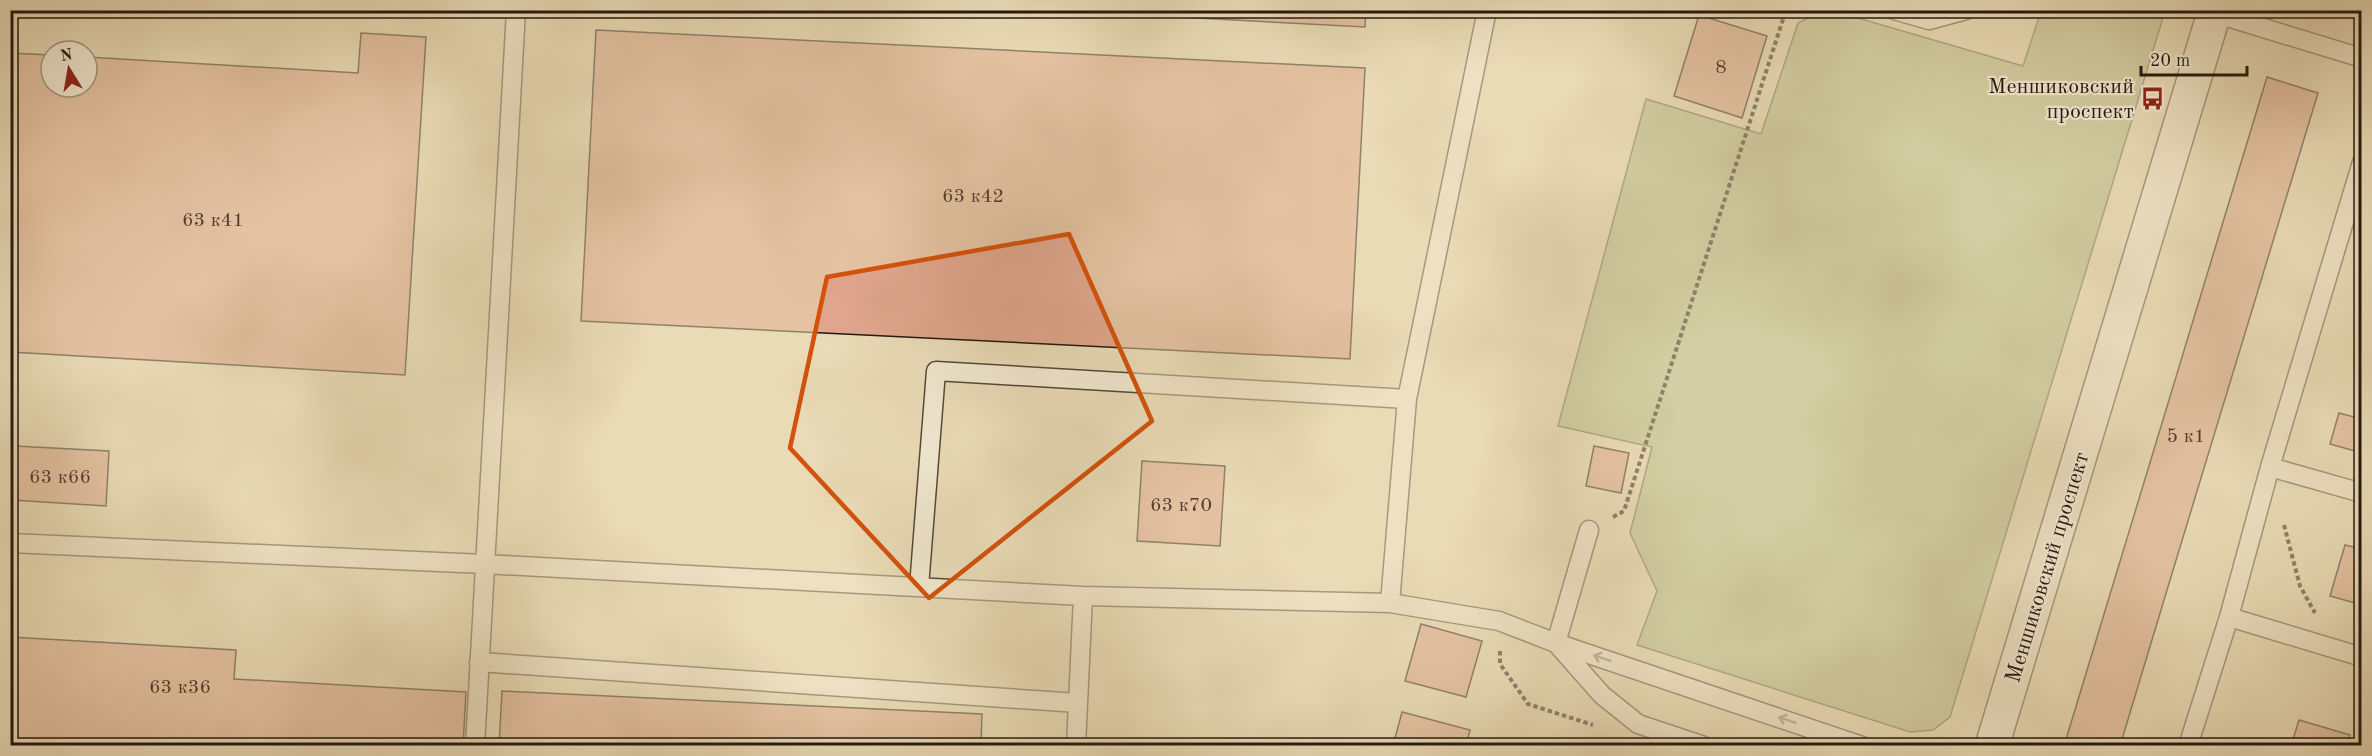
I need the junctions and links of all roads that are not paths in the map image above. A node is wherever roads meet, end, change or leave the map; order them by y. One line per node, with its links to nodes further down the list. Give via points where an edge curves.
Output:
1 (516, 10): 13 (lane)
2 (1487, 10): 8 (lane)
3 (1893, 10): 4 (lane, via 1929,20)
4 (1966, 10)
5 (2215, 12): 6 (lane); 26 (street, Меншиковский проспект)
6 (2361, 58)
7 (2361, 162): 9 (lane)
8 (1407, 399): 14 (lane, via 936,371); 16 (lane)
9 (2270, 467): 10 (lane); 17 (lane)
10 (2361, 493)
11 (1588, 530): 18 (lane)
12 (10, 543): 13 (lane)
13 (484, 564): 14 (lane); 20 (lane)
14 (919, 587): 15 (lane)
15 (1083, 596): 16 (lane); 21 (lane)
16 (1390, 603): 18 (lane, via 1499,621)
17 (2229, 617): 19 (lane); 27 (lane)
18 (1556, 643): 24 (lane, via 1602,695 1638,724); 25 (lane, one-way to 18)
19 (2361, 657)
20 (479, 662): 21 (lane); 22 (lane)
21 (1078, 703): 23 (lane)
22 (475, 746)
23 (1076, 746)
24 (1704, 746)
25 (1862, 746)
26 (1992, 746)
27 (2188, 746)

